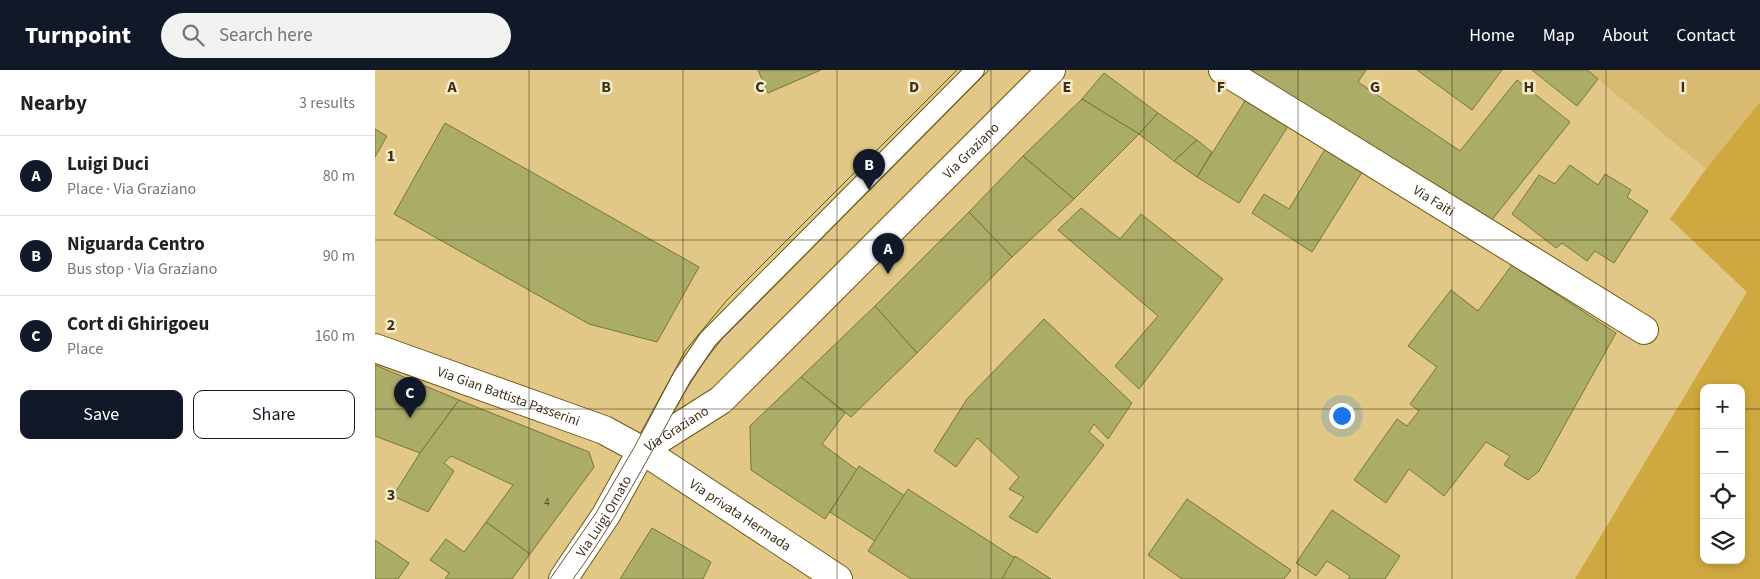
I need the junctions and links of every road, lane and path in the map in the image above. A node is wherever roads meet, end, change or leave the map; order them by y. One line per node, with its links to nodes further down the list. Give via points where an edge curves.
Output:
1 (975, 70): 6 (lane, Via Graziano, via 707,339)
2 (1051, 70): 6 (street, Via Graziano, via 721,400)
3 (1223, 70): 4 (street, Via Faiti)
4 (1643, 330)
5 (375, 348): 6 (street, Via Gian Battista Passerini, via 604,430)
6 (642, 450): 7 (street, Via Luigi Ornato, via 606,515); 8 (street, Via privata Hermada)
7 (563, 579)
8 (838, 579)

